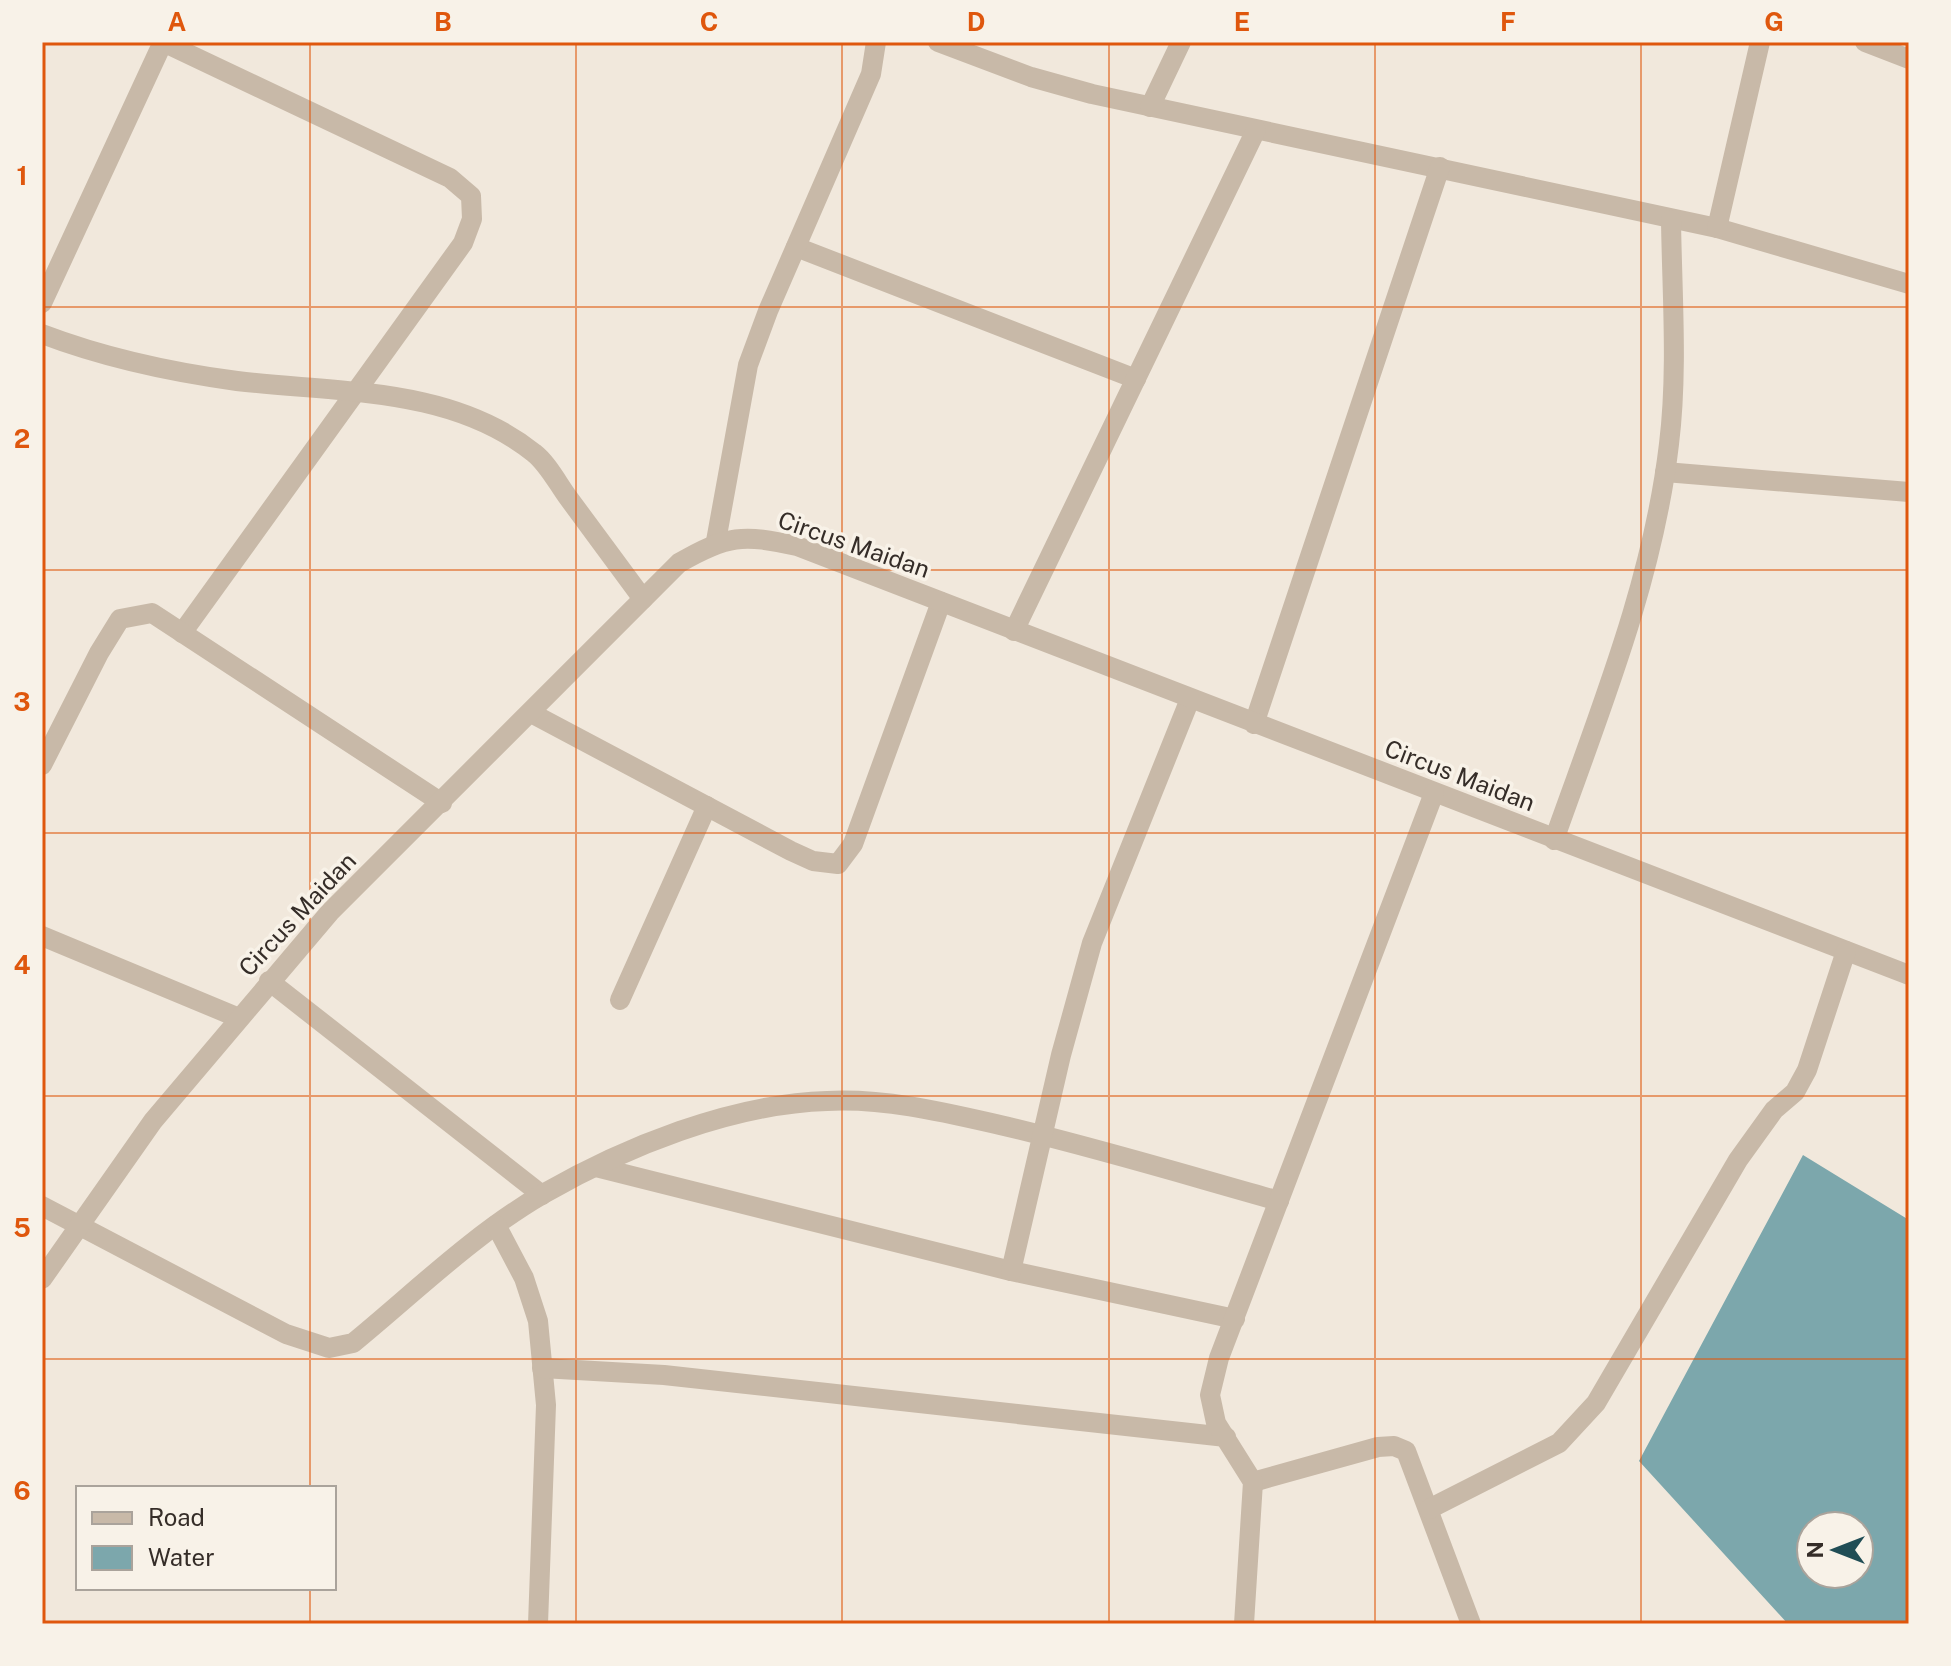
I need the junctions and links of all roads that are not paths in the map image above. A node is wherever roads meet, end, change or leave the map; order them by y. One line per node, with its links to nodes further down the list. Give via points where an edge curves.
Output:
1 (876, 42): 12 (street, via 871,74)
2 (938, 42): 7 (street, via 1031,77)
3 (1181, 42): 7 (street)
4 (1760, 42): 11 (street)
5 (1865, 42): 6 (street)
6 (1909, 59)
7 (1150, 107): 8 (street)
8 (1256, 130): 9 (street); 16 (street)
9 (1440, 167): 10 (street); 27 (street)
10 (1671, 220): 11 (street); 18 (street, via 1673,366)
11 (1717, 228): 13 (street)
12 (796, 247): 16 (street); 20 (street, via 748,365)
13 (1909, 284)
14 (42, 303): 17 (street, via 163,42 450,178 471,196 472,219 463,243)
15 (42, 334): 17 (street, via 141,364)
16 (1136, 379): 23 (street)
17 (353, 392): 21 (street, via 452,409 505,432 537,455); 24 (street)
18 (1665, 472): 19 (street); 32 (street, via 1629,625)
19 (1909, 492)
20 (716, 541): 21 (street, Circus Maidan, via 679,563); 22 (street, Circus Maidan, via 757,538 797,546)
21 (643, 599): 26 (street, Circus Maidan)
22 (941, 602): 23 (street, Circus Maidan); 31 (street, via 853,844 838,864 813,861)
23 (1014, 631): 25 (street, Circus Maidan)
24 (182, 633): 28 (street, via 152,613 120,619); 30 (street)
25 (1190, 699): 27 (street, Circus Maidan); 39 (street, via 1092,943)
26 (531, 713): 30 (street, Circus Maidan); 31 (street)
27 (1254, 724): 29 (street, Circus Maidan)
28 (42, 765)
29 (1434, 793): 32 (street, Circus Maidan); 42 (street)
30 (442, 803): 36 (street, Circus Maidan, via 330,912)
31 (707, 806): 37 (street)
32 (1554, 840): 34 (street, Circus Maidan)
33 (42, 936): 38 (street)
34 (1846, 951): 35 (street, Circus Maidan); 52 (street, via 1795,1092 1774,1110 1738,1160 1596,1403 1559,1443)
35 (1909, 975)
36 (269, 981): 38 (street, Circus Maidan); 41 (street)
37 (620, 1000)
38 (239, 1018): 44 (street, Circus Maidan, via 153,1121)
39 (1045, 1136): 40 (street, via 934,1111 826,1101 768,1108 671,1133); 42 (street); 46 (street)
40 (596, 1167): 41 (street); 46 (street)
41 (542, 1195): 45 (street)
42 (1279, 1201): 48 (street)
43 (42, 1206): 44 (street)
44 (82, 1224): 45 (street, via 286,1334 329,1348 353,1343); 47 (street, Circus Maidan)
45 (496, 1225): 49 (street, via 524,1278 538,1321)
46 (1011, 1271): 48 (street)
47 (42, 1279)
48 (1235, 1319): 50 (street, via 1210,1395 1216,1423)
49 (542, 1368): 50 (street, via 664,1375); 53 (street)
50 (1226, 1437): 51 (street)
51 (1253, 1482): 52 (street, via 1394,1446 1406,1451); 54 (street)
52 (1429, 1509): 55 (street)
53 (538, 1624)
54 (1244, 1624)
55 (1471, 1624)

